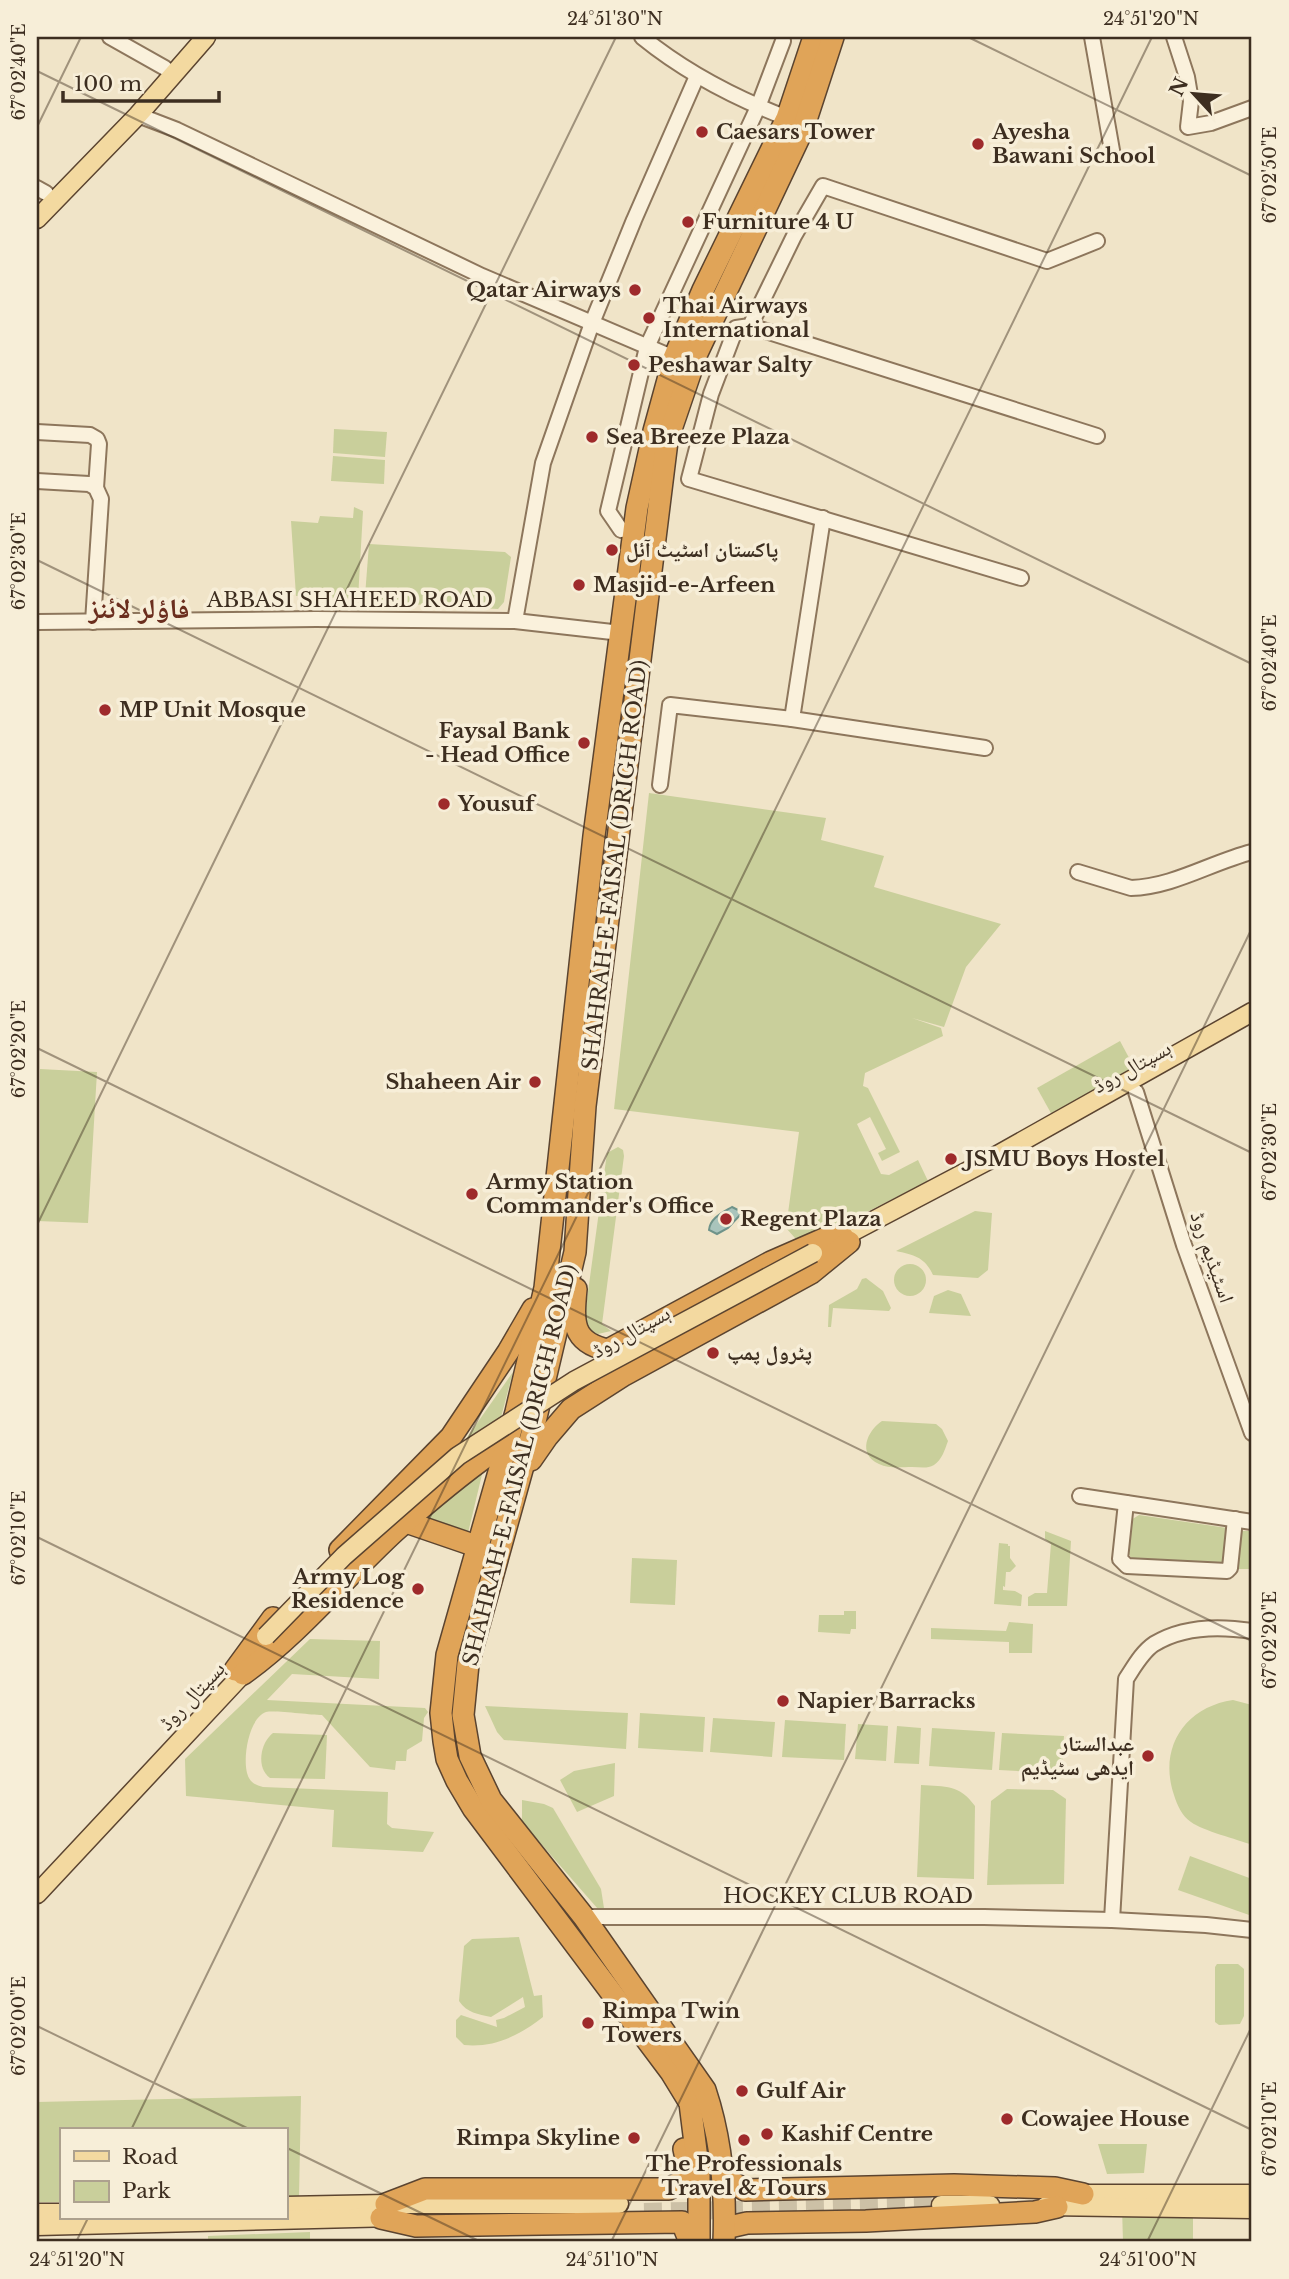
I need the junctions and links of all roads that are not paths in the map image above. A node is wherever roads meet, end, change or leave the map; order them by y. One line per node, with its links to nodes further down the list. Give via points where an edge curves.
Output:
1 (110, 37): 10 (street)
2 (192, 37): 10 (main road)
3 (206, 37): 14 (main road)
4 (642, 37): 11 (street)
5 (814, 37): 15 (highway, SHAHRAH-E-FAISAL (DRIGH ROAD))
6 (834, 37): 44 (highway, SHAHRAH-E-FAISAL (DRIGH ROAD), via 803,129 696,353 667,441 585,1106)
7 (1092, 37): 16 (street)
8 (1174, 37): 13 (street, via 1191,102 1188,127)
9 (783, 41): 12 (street)
10 (164, 68): 17 (main road, via 94,146)
11 (697, 76): 12 (street); 20 (street)
12 (758, 107): 15 (street); 22 (street)
13 (1252, 108)
14 (138, 115): 18 (main road); 20 (street)
15 (786, 118): 23 (highway, SHAHRAH-E-FAISAL (DRIGH ROAD))
16 (1113, 156)
17 (40, 194)
18 (37, 219)
19 (1097, 241): 21 (street, via 1047,261 823,186)
20 (592, 323): 22 (street); 31 (street, via 543,463)
21 (750, 326): 25 (street); 28 (street, via 736,328 711,394 689,479)
22 (647, 347): 23 (street); 29 (street, via 608,511)
23 (674, 358): 34 (highway, SHAHRAH-E-FAISAL (DRIGH ROAD), via 637,508)
24 (37, 432): 27 (street, via 97,439)
25 (1097, 436)
26 (37, 481): 27 (street)
27 (96, 488): 33 (street, via 101,499)
28 (823, 518): 30 (street); 35 (street)
29 (621, 530)
30 (1021, 578)
31 (515, 621): 33 (street, ABBASI SHAHEED ROAD); 34 (street, ABBASI SHAHEED ROAD)
32 (37, 622): 33 (street, ABBASI SHAHEED ROAD)
33 (93, 622)
34 (621, 633): 45 (highway, SHAHRAH-E-FAISAL (DRIGH ROAD), via 592,850)
35 (792, 719): 36 (street); 37 (street, via 670,705)
36 (985, 748)
37 (660, 785)
38 (1252, 852): 39 (street, via 1157,886 1131,888)
39 (1078, 872)
40 (1252, 1012): 43 (main road, ہسپتال روڈ)
41 (1252, 1026): 42 (main road, ہسپتال روڈ)
42 (1136, 1092): 43 (main road, ہسپتال روڈ, via 992,1171); 46 (street, اسٹیڈیم روڈ, via 1184,1245)
43 (846, 1239): 44 (highway, via 826,1238 771,1262 608,1350 583,1340 576,1328); 50 (highway, via 811,1273 571,1409); 58 (main road, ہسپتال روڈ, bridge, via 574,1381 458,1456 344,1556)
44 (575, 1252): 50 (highway, SHAHRAH-E-FAISAL (DRIGH ROAD))
45 (545, 1288): 47 (highway, SHAHRAH-E-FAISAL (DRIGH ROAD)); 48 (highway)
46 (1252, 1433)
47 (508, 1441): 49 (highway); 56 (highway, SHAHRAH-E-FAISAL (DRIGH ROAD))
48 (445, 1444): 49 (highway); 58 (highway, via 273,1618)
49 (479, 1460): 54 (highway)
50 (518, 1481): 59 (highway, SHAHRAH-E-FAISAL (DRIGH ROAD), via 468,1664 463,1715)
51 (1080, 1496): 52 (street)
52 (1126, 1503): 53 (street); 53 (street, via 1120,1559 1127,1566 1227,1571)
53 (1235, 1519): 55 (street)
54 (406, 1522): 56 (highway); 58 (highway, via 270,1655)
55 (1252, 1522)
56 (479, 1548): 59 (highway, SHAHRAH-E-FAISAL (DRIGH ROAD), via 447,1655 441,1713 447,1759 457,1781)
57 (1252, 1631): 63 (street, via 1197,1629 1174,1636 1153,1645 1126,1679)
58 (239, 1672): 60 (main road, ہسپتال روڈ); 61 (main road, ہسپتال روڈ)
59 (482, 1804): 62 (highway); 65 (highway)
60 (37, 1876)
61 (37, 1894)
62 (584, 1917): 63 (street, HOCKEY CLUB ROAD); 66 (highway, via 705,2090)
63 (1112, 1920): 64 (street, HOCKEY CLUB ROAD)
64 (1252, 1930)
65 (671, 2072): 67 (highway, via 687,2163); 83 (highway, via 690,2103 699,2175)
66 (722, 2167): 68 (highway, via 732,2182 745,2190 954,2185 1055,2188); 81 (highway)
67 (683, 2180): 74 (highway, via 669,2189 425,2189); 79 (highway, via 693,2205)
68 (1083, 2194): 69 (main road); 71 (main road, via 941,2200)
69 (1252, 2194)
70 (287, 2206): 74 (main road)
71 (1057, 2207): 73 (main road); 81 (highway, via 1024,2213 747,2223)
72 (619, 2209): 74 (main road)
73 (1252, 2209)
74 (384, 2211): 76 (main road); 79 (highway, via 416,2226)
75 (37, 2213): 77 (main road)
76 (287, 2213)
77 (60, 2219)
78 (60, 2220): 80 (main road)
79 (682, 2222): 82 (highway)
80 (37, 2226)
81 (724, 2235)
82 (690, 2242)
83 (699, 2242)

